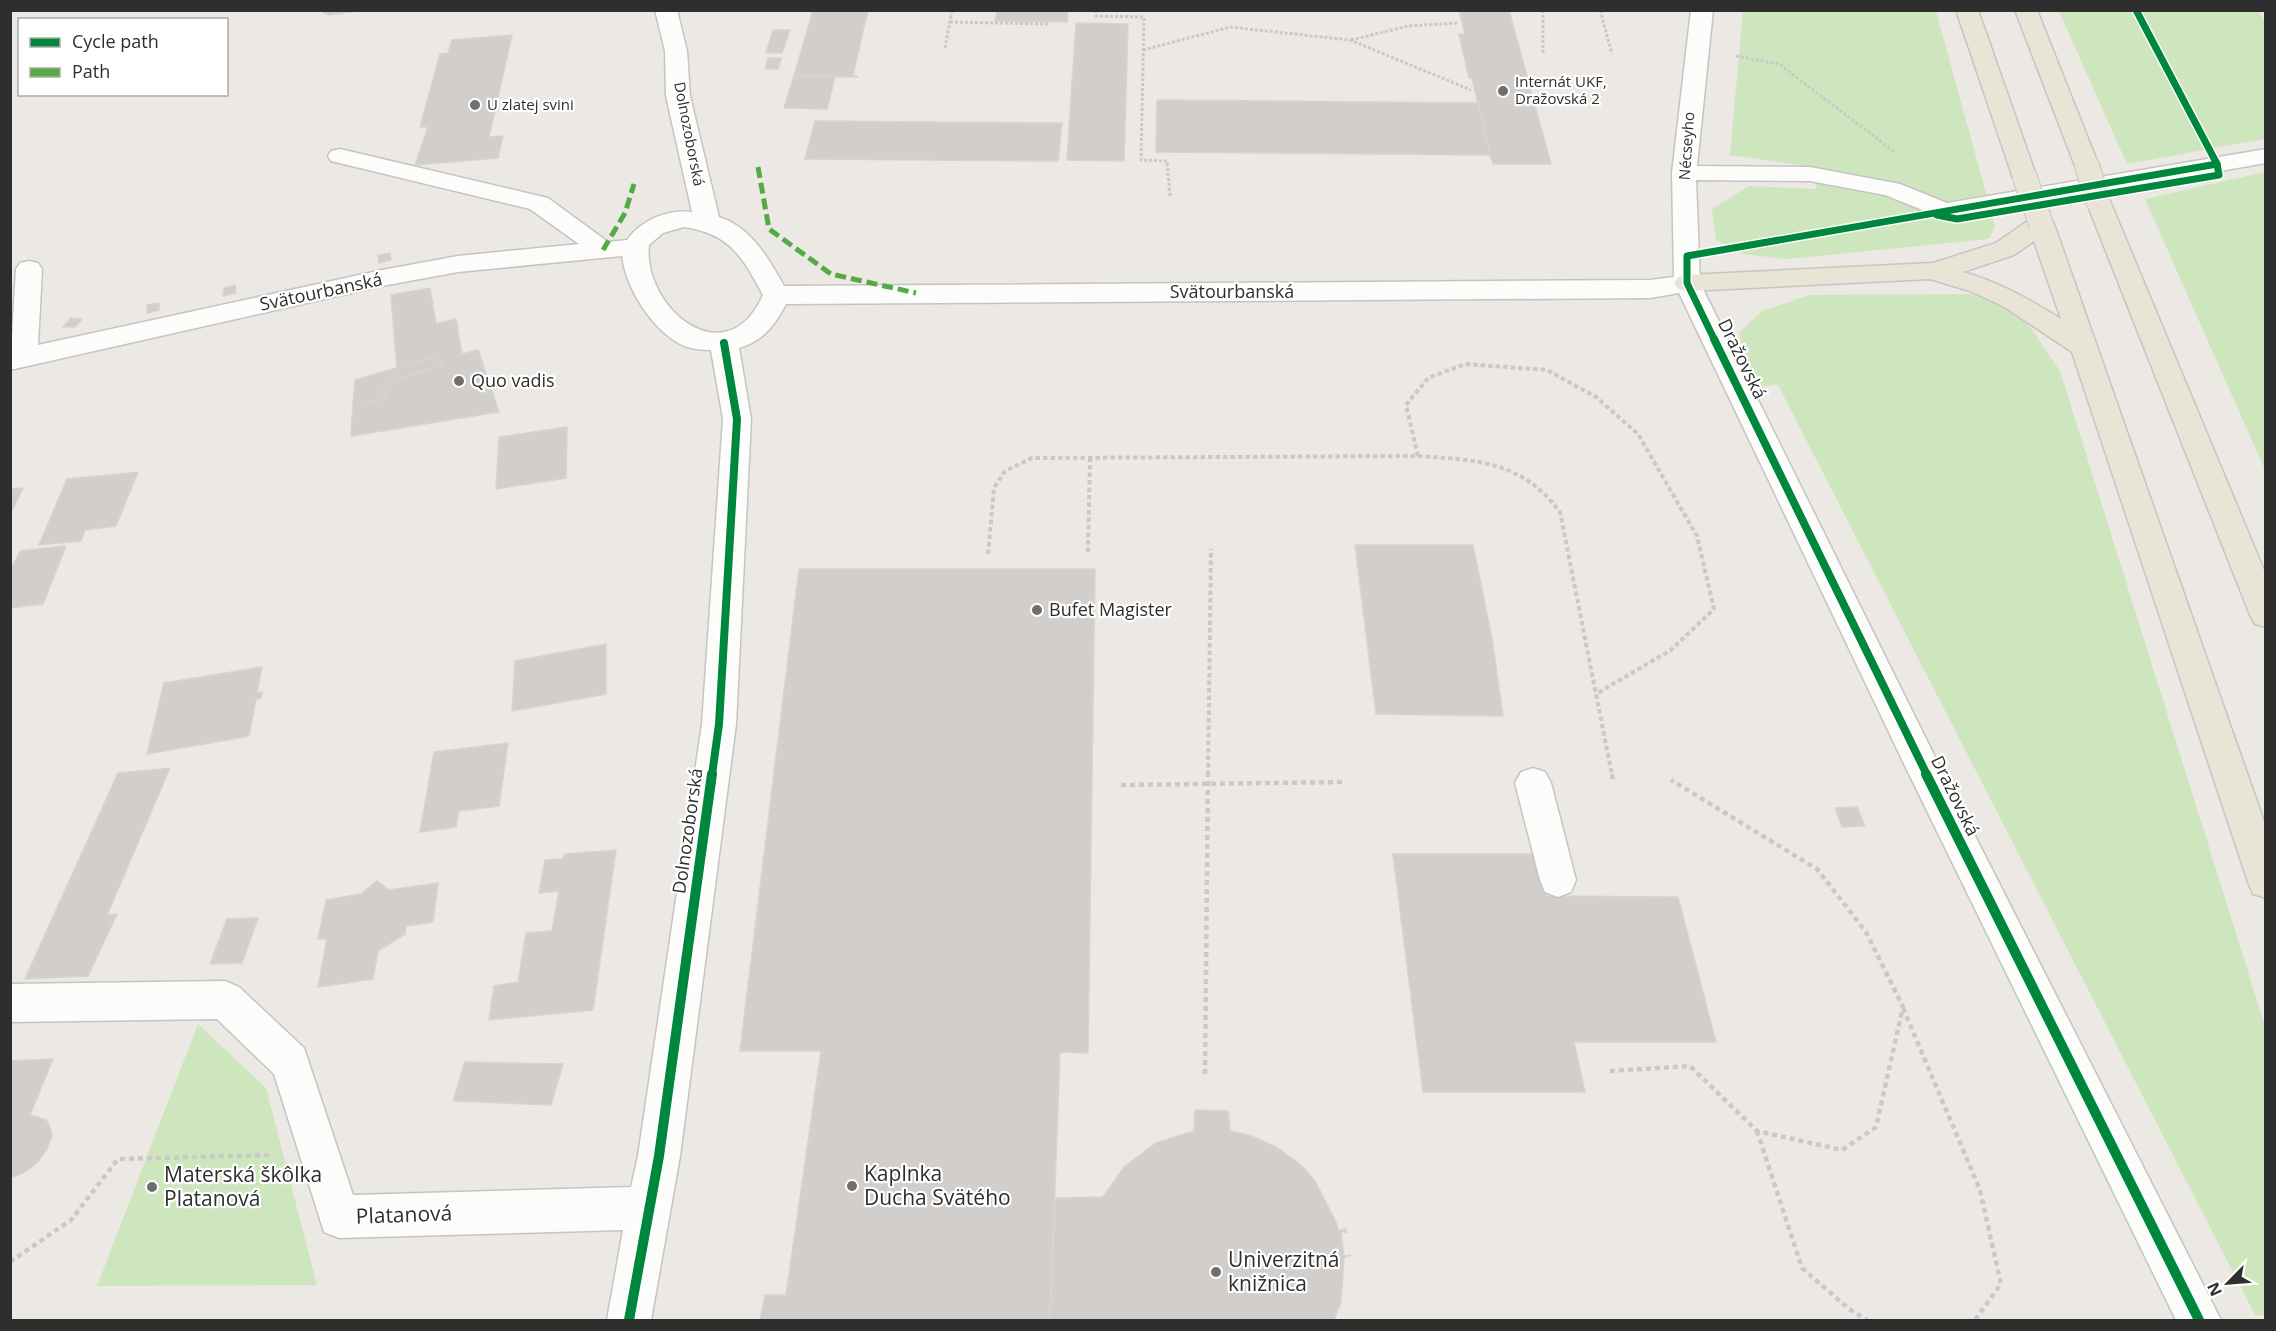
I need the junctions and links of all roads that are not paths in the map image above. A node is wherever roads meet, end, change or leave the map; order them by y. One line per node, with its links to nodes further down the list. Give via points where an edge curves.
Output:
1 (666, 10): 8 (street, Dolnozoborská, via 676,51 678,96)
2 (1702, 10): 7 (street, Nécseyho)
3 (1967, 10): 9 (main road, bridge)
4 (2026, 10): 19 (main road, bridge, via 2098,201)
5 (340, 156): 11 (street, via 539,203)
6 (2265, 156): 7 (street, via 1945,211 1891,189 1810,174)
7 (1684, 173): 14 (street, Nécseyho)
8 (707, 222): 10 (street, via 684,219 664,223 644,233); 15 (street, via 738,239)
9 (2041, 225): 13 (main road, via 2005,249); 17 (main road)
10 (636, 247): 11 (street, Svätourbanská); 16 (street, via 636,268 671,326 692,340)
11 (603, 250): 18 (street, Svätourbanská, via 458,264 393,276)
12 (29, 269): 18 (street)
13 (1933, 272): 14 (main road); 17 (main road, via 1979,285 2012,300)
14 (1687, 283): 15 (street, Svätourbanská, via 1650,290); 26 (street, Dražovská, via 1934,791)
15 (776, 295): 16 (street, via 767,317 752,333)
16 (724, 343): 24 (street, Dolnozoborská, via 736,419 719,724 659,1156)
17 (2084, 347): 22 (main road)
18 (17, 360)
19 (2265, 615)
20 (1533, 783): 21 (street)
21 (1558, 880)
22 (2265, 882)
23 (10, 1003): 24 (street, Platanová, via 225,1000 290,1062 339,1217)
24 (648, 1208): 25 (street, Dolnozoborská)
25 (629, 1320)
26 (2199, 1320)

